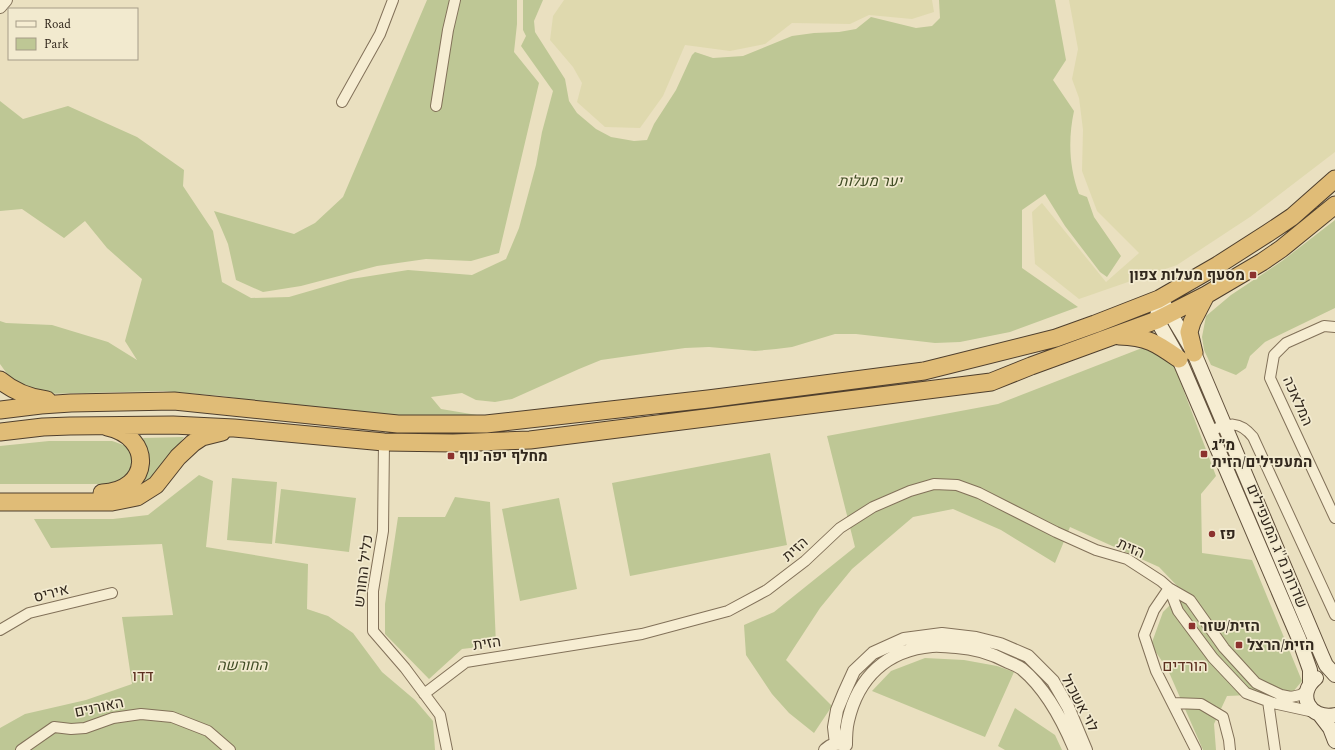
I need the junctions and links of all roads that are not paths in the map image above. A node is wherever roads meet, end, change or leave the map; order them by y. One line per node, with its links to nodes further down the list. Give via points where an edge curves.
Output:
1 (6, 0): 4 (street)
2 (394, 0): 5 (street, via 380,34)
3 (455, 0): 6 (street)
4 (0, 7)
5 (342, 102)
6 (436, 106)
7 (1335, 178): 10 (highway, via 1292,217 1218,265)
8 (1335, 205): 9 (highway, via 1282,249)
9 (1206, 294): 11 (highway); 14 (highway, via 1192,322)
10 (1159, 299): 11 (main road); 16 (highway, via 1056,338 924,371 486,424 398,424 174,402)
11 (1164, 316): 13 (highway); 14 (main road, שדרות מ"ג המעפילים)
12 (1335, 327): 26 (street, המלאכה, via 1324,326 1286,343 1274,355 1270,378)
13 (1113, 336): 14 (highway, via 1138,337); 23 (highway, via 991,382 530,440)
14 (1186, 356): 18 (main road, שדרות מ"ג המעפילים); 21 (main road, שדרות מ"ג המעפילים)
15 (0, 380): 16 (highway, via 15,390 37,399)
16 (71, 403): 17 (highway)
17 (0, 410)
18 (1224, 424): 21 (street); 29 (street, via 1243,426 1253,437); 31 (main road, שדרות מ"ג המעפילים, via 1322,656)
19 (97, 425): 20 (highway); 22 (highway); 24 (highway, via 124,434 133,441 140,452 140,468 136,477 121,490 111,493)
20 (234, 428): 23 (highway); 25 (highway, via 202,437 193,443 178,456 156,485 138,497 112,502)
21 (1210, 431): 32 (main road, שדרות מ"ג המעפילים, via 1307,662 1311,678)
22 (0, 432)
23 (384, 442): 33 (street, כליל החורש, via 383,531 373,591 373,631)
24 (0, 492)
25 (0, 502)
26 (1335, 518)
27 (1169, 588): 32 (street, הזית, via 1190,600 1224,648 1256,683 1291,697 1300,695); 33 (street, הזית, via 1126,559 1086,546 957,485 934,484 910,490 873,507 840,528 805,562 767,590 728,611 642,634 466,662); 34 (street, via 1178,611 1213,658 1246,693); 35 (street, via 1154,610 1144,635 1156,671)
28 (112, 593): 30 (street, איריס, via 29,613)
29 (1335, 615)
30 (0, 630)
31 (1335, 676): 32 (main road, via 1322,676 1315,679)
32 (1309, 687): 36 (main road, שדרות מ"ג המעפילים, via 1307,701)
33 (424, 694): 42 (street, כליל החורש, via 440,715)
34 (1268, 701): 36 (street); 48 (street)
35 (1172, 703): 46 (street); 47 (street, via 1201,704 1223,717)
36 (1317, 714): 37 (main road, via 1327,717); 38 (main road, via 1330,728)
37 (1335, 715)
38 (1335, 741)
39 (844, 746): 43 (street, via 831,745); 44 (street, לוי אשכול, via 848,721 863,682 883,662 906,651 933,646 973,648 1021,668 1057,712); 45 (street, לוי אשכול, via 834,727 837,710 854,671 873,653 904,639 942,634 1000,644 1028,656 1053,681 1068,707)
40 (21, 750): 41 (street, האורנים, via 54,727 84,728 113,718 141,714 172,717 208,731)
41 (230, 750)
42 (447, 750)
43 (825, 750)
44 (1075, 750)
45 (1086, 750)
46 (1196, 750)
47 (1230, 750)
48 (1275, 750)

